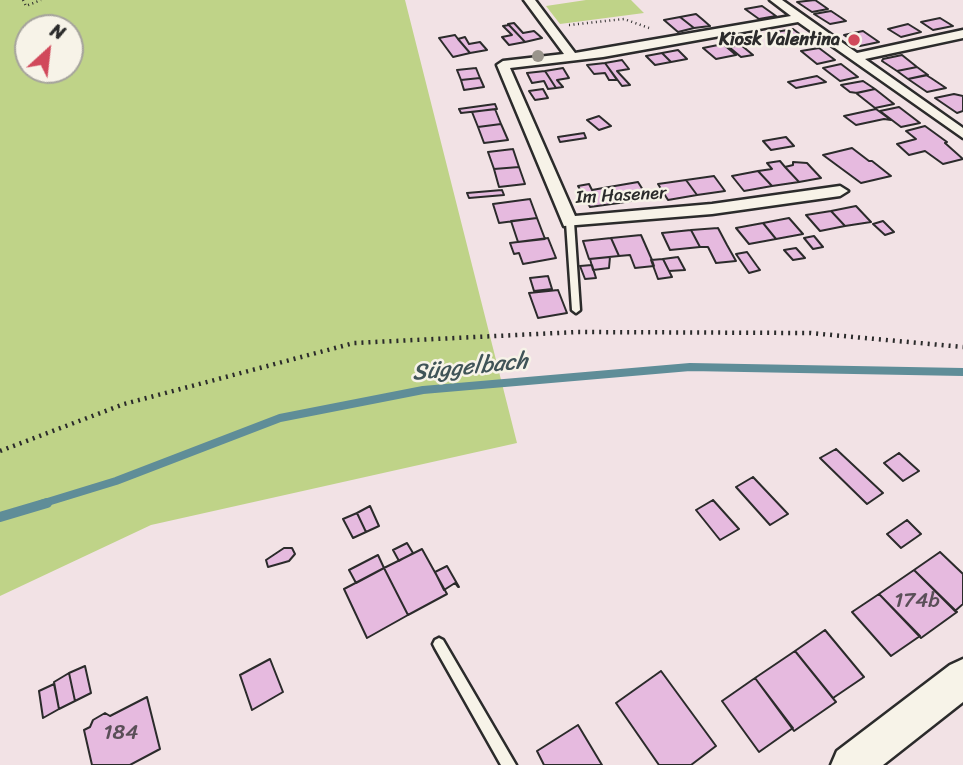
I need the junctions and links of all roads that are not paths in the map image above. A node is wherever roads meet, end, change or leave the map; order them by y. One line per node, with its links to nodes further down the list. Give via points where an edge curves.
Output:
1 (529, 0): 5 (street)
2 (775, 0): 3 (street)
3 (800, 18): 5 (street, Im Hasener, via 667,42); 6 (street)
4 (963, 34): 6 (street)
5 (568, 52): 9 (street, Im Hasener, via 503,65)
6 (856, 57): 7 (street)
7 (963, 134)
8 (840, 191): 9 (street, Im Hasener)
9 (570, 222): 10 (lane)
10 (576, 310)
11 (439, 644): 13 (lane)
12 (963, 678): 14 (main road)
13 (509, 765)
14 (852, 765)

